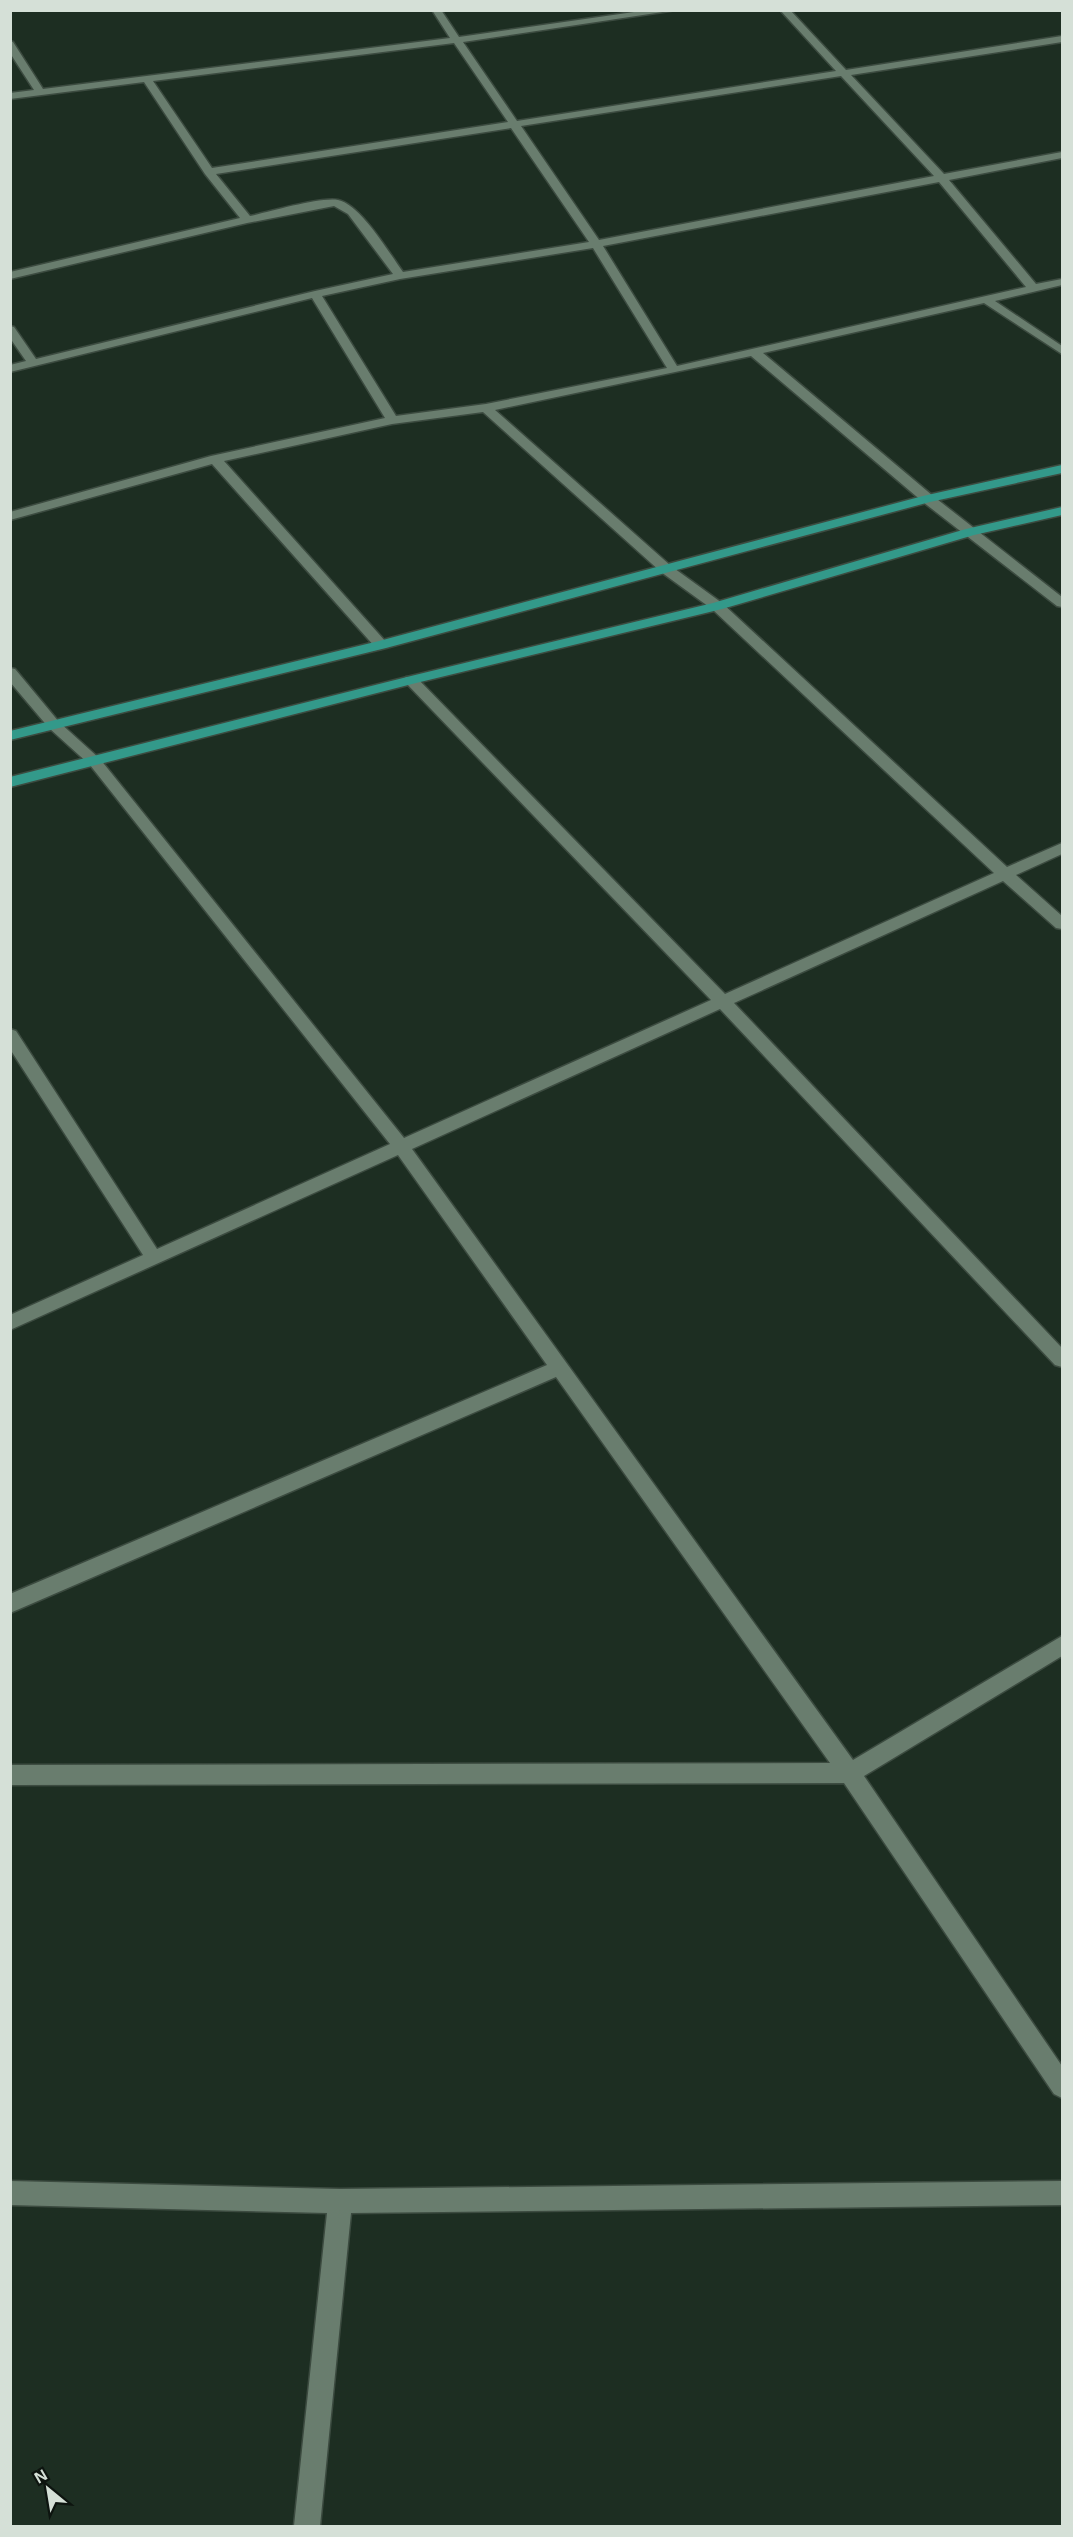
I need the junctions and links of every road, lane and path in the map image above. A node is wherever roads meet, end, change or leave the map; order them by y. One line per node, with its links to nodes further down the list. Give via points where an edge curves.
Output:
1 (436, 10): 5 (street)
2 (672, 10): 5 (street)
3 (784, 10): 7 (street)
4 (1062, 39): 7 (street)
5 (458, 40): 8 (street); 11 (street)
6 (10, 44): 9 (street)
7 (841, 72): 11 (street); 14 (street)
8 (147, 80): 9 (street); 13 (street)
9 (41, 93): 10 (street)
10 (10, 96)
11 (516, 124): 13 (street); 16 (street)
12 (1062, 155): 14 (street)
13 (208, 172): 15 (street)
14 (942, 178): 16 (street); 20 (street)
15 (248, 220): 17 (street); 18 (street, via 336,203 352,212)
16 (596, 244): 18 (street); 28 (street)
17 (10, 276)
18 (400, 276): 21 (street)
19 (1062, 282): 20 (street)
20 (1033, 288): 22 (street)
21 (315, 294): 26 (street); 30 (street)
22 (985, 299): 24 (street); 25 (street)
23 (10, 329): 26 (street)
24 (1062, 351)
25 (755, 353): 28 (street); 33 (street)
26 (33, 363): 27 (street)
27 (10, 369)
28 (674, 370): 29 (street)
29 (486, 408): 30 (street); 37 (street)
30 (392, 420): 31 (street)
31 (215, 459): 35 (street); 40 (street)
32 (1062, 469): 33 (main road)
33 (928, 499): 36 (street); 37 (main road)
34 (1062, 511): 36 (main road)
35 (10, 516)
36 (971, 532): 38 (street); 39 (main road)
37 (666, 569): 39 (street); 40 (main road)
38 (1062, 603)
39 (717, 606): 42 (main road); 48 (street)
40 (381, 645): 43 (main road)
41 (10, 672): 43 (street)
42 (411, 680): 45 (main road); 50 (street)
43 (54, 725): 44 (main road); 45 (street)
44 (10, 736)
45 (95, 762): 46 (main road); 52 (street)
46 (10, 782)
47 (1062, 848): 48 (street)
48 (1005, 874): 49 (street); 50 (street)
49 (1062, 924)
50 (722, 1001): 52 (street); 55 (street)
51 (10, 1035): 53 (street)
52 (401, 1146): 53 (street); 56 (street)
53 (154, 1258): 54 (street)
54 (10, 1323)
55 (1062, 1360)
56 (559, 1368): 57 (street); 59 (street)
57 (10, 1604)
58 (1062, 1645): 59 (street)
59 (850, 1773): 60 (street); 61 (street)
60 (10, 1775)
61 (1062, 2086)
62 (10, 2193): 64 (street)
63 (1062, 2193): 64 (street)
64 (340, 2201): 65 (street)
65 (307, 2526)

